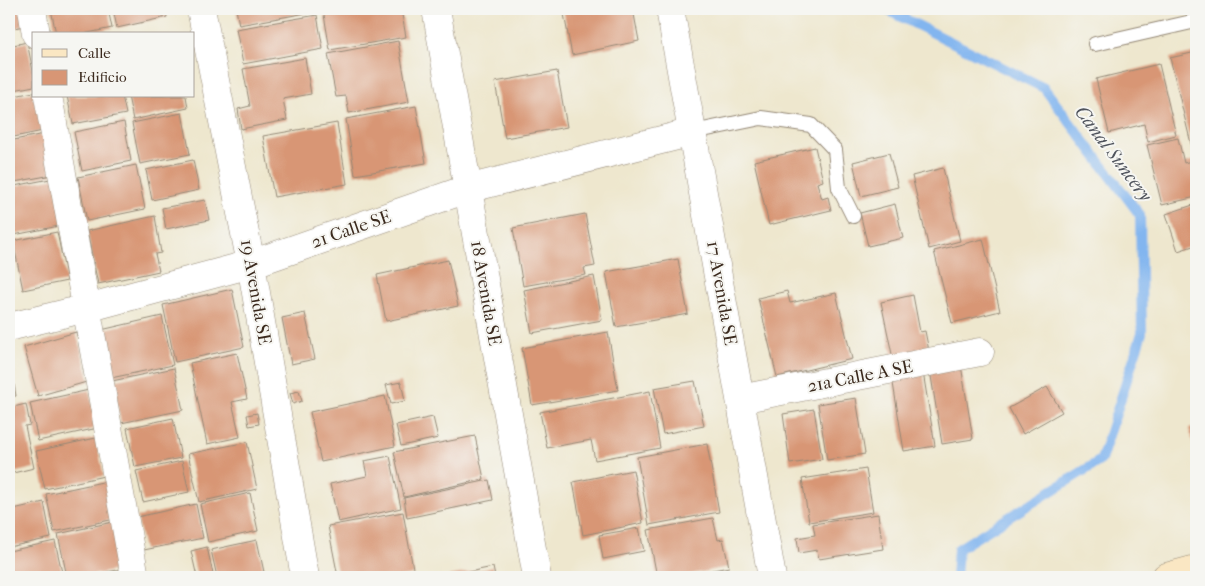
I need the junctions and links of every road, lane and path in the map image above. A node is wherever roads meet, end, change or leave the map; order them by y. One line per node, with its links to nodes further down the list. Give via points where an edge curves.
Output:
1 (32, 9): 6 (street)
2 (201, 9): 12 (street, 19 Avenida SE)
3 (436, 9): 10 (street, 18 Avenida SE)
4 (670, 9): 9 (street, 17 Avenida SE)
5 (1196, 21): 7 (lane)
6 (36, 32)
7 (1095, 44)
8 (48, 98): 13 (street)
9 (693, 132): 10 (street, 21 Calle SE); 11 (lane, via 761,118 811,125 835,150 839,188); 16 (street, 17 Avenida SE)
10 (467, 189): 12 (street, 21 Calle SE); 20 (street, 18 Avenida SE)
11 (853, 216)
12 (251, 264): 13 (street, 21 Calle SE); 19 (street, 19 Avenida SE)
13 (88, 308): 14 (street, 21 Calle SE); 18 (street)
14 (9, 327)
15 (980, 352): 16 (street, 21a Calle A SE)
16 (740, 399): 21 (street, 17 Avenida SE)
17 (1196, 569): 22 (street)
18 (135, 577)
19 (305, 577)
20 (536, 577)
21 (772, 577)
22 (1166, 577)

